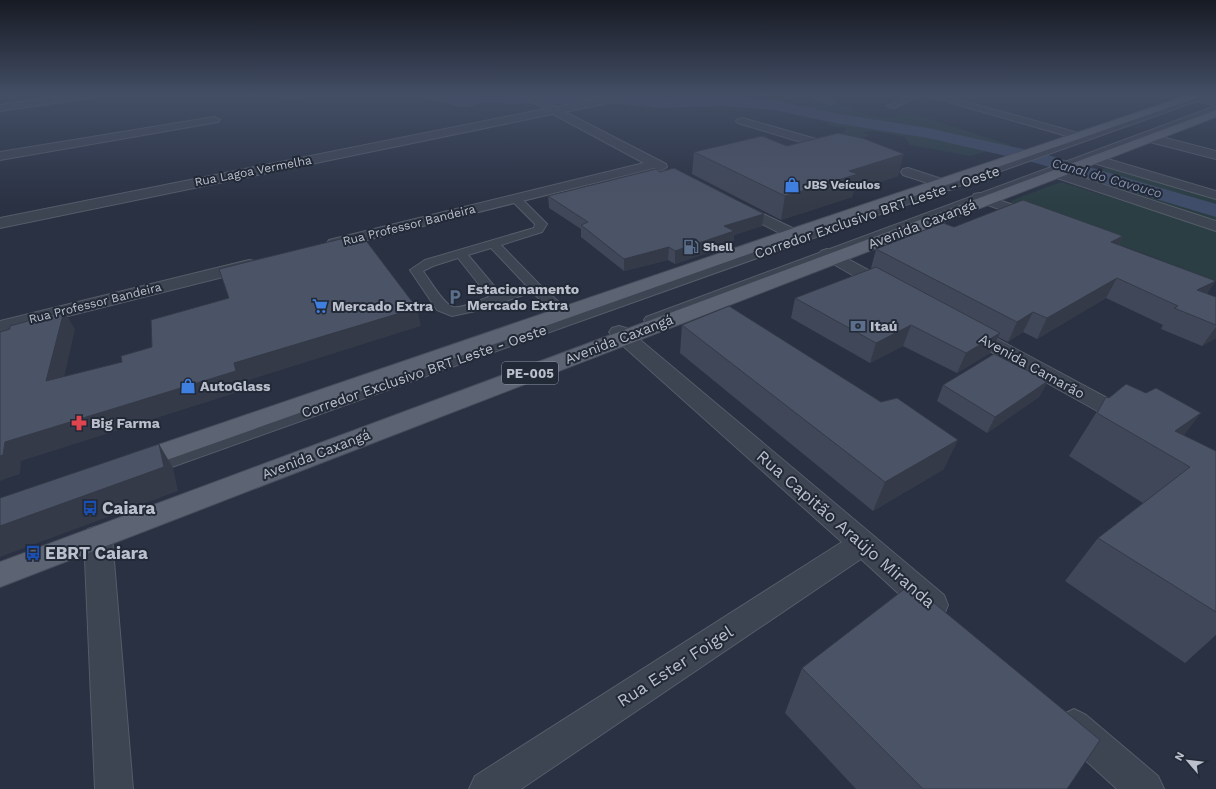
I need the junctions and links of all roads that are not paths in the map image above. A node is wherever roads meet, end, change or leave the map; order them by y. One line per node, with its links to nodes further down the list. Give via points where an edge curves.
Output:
1 (144, 132): 15 (street)
2 (447, 132): 26 (street, Rua Lagoa Vermelha)
3 (595, 132): 17 (street)
4 (781, 132): 13 (street)
5 (1062, 132): 10 (street)
6 (1090, 132): 10 (main road)
7 (1097, 132): 12 (lane)
8 (1157, 132): 16 (lane)
9 (1166, 132): 11 (main road, Avenida Caxangá / PE-005)
10 (1078, 136): 12 (main road)
11 (1150, 138): 14 (street); 16 (main road, Avenida Caxangá / PE-005)
12 (1054, 147): 21 (main road)
13 (848, 152)
14 (1216, 155)
15 (0, 156)
16 (1090, 159): 19 (main road, Avenida Caxangá / PE-005); 22 (street)
17 (655, 164): 20 (street); 23 (street, Rua Professor Bandeira)
18 (908, 172): 21 (street)
19 (1055, 172): 24 (main road, Avenida Caxangá / PE-005); 28 (street)
20 (676, 174)
21 (945, 185): 29 (main road)
22 (1216, 196)
23 (515, 198): 30 (lane, via 541,224 538,230); 31 (street, Rua Professor Bandeira)
24 (982, 198): 27 (street); 33 (main road, Avenida Caxangá / PE-005)
25 (723, 199): 29 (street)
26 (0, 223)
27 (1052, 224)
28 (1216, 226)
29 (796, 236): 38 (main road)
30 (494, 244): 32 (lane); 35 (lane)
31 (323, 246)
32 (461, 254): 36 (lane); 36 (lane, via 429,263 416,270 442,307 452,312 475,307)
33 (830, 256): 37 (street); 41 (main road, Avenida Caxangá / PE-005)
34 (261, 262): 40 (street, Rua Professor Bandeira)
35 (534, 287): 36 (lane); 38 (lane)
36 (497, 298)
37 (908, 298)
38 (566, 317): 43 (main road)
39 (948, 321): 42 (street, Avenida Camarão)
40 (0, 327)
41 (621, 334): 44 (main road, Avenida Caxangá / PE-005); 45 (street, Rua Capitão Araújo Miranda); 46 (lane, Corredor Exclusivo BRT Leste - Oeste)
42 (1147, 429)
43 (125, 471)
44 (98, 537): 47 (main road, Avenida Caxangá / PE-005); 50 (street)
45 (862, 544): 48 (street, Rua Capitão Araújo Miranda); 51 (street, Rua Ester Foigel)
46 (0, 565)
47 (0, 575)
48 (952, 622)
49 (1055, 711): 52 (street)
50 (114, 789)
51 (488, 789)
52 (1145, 789)

